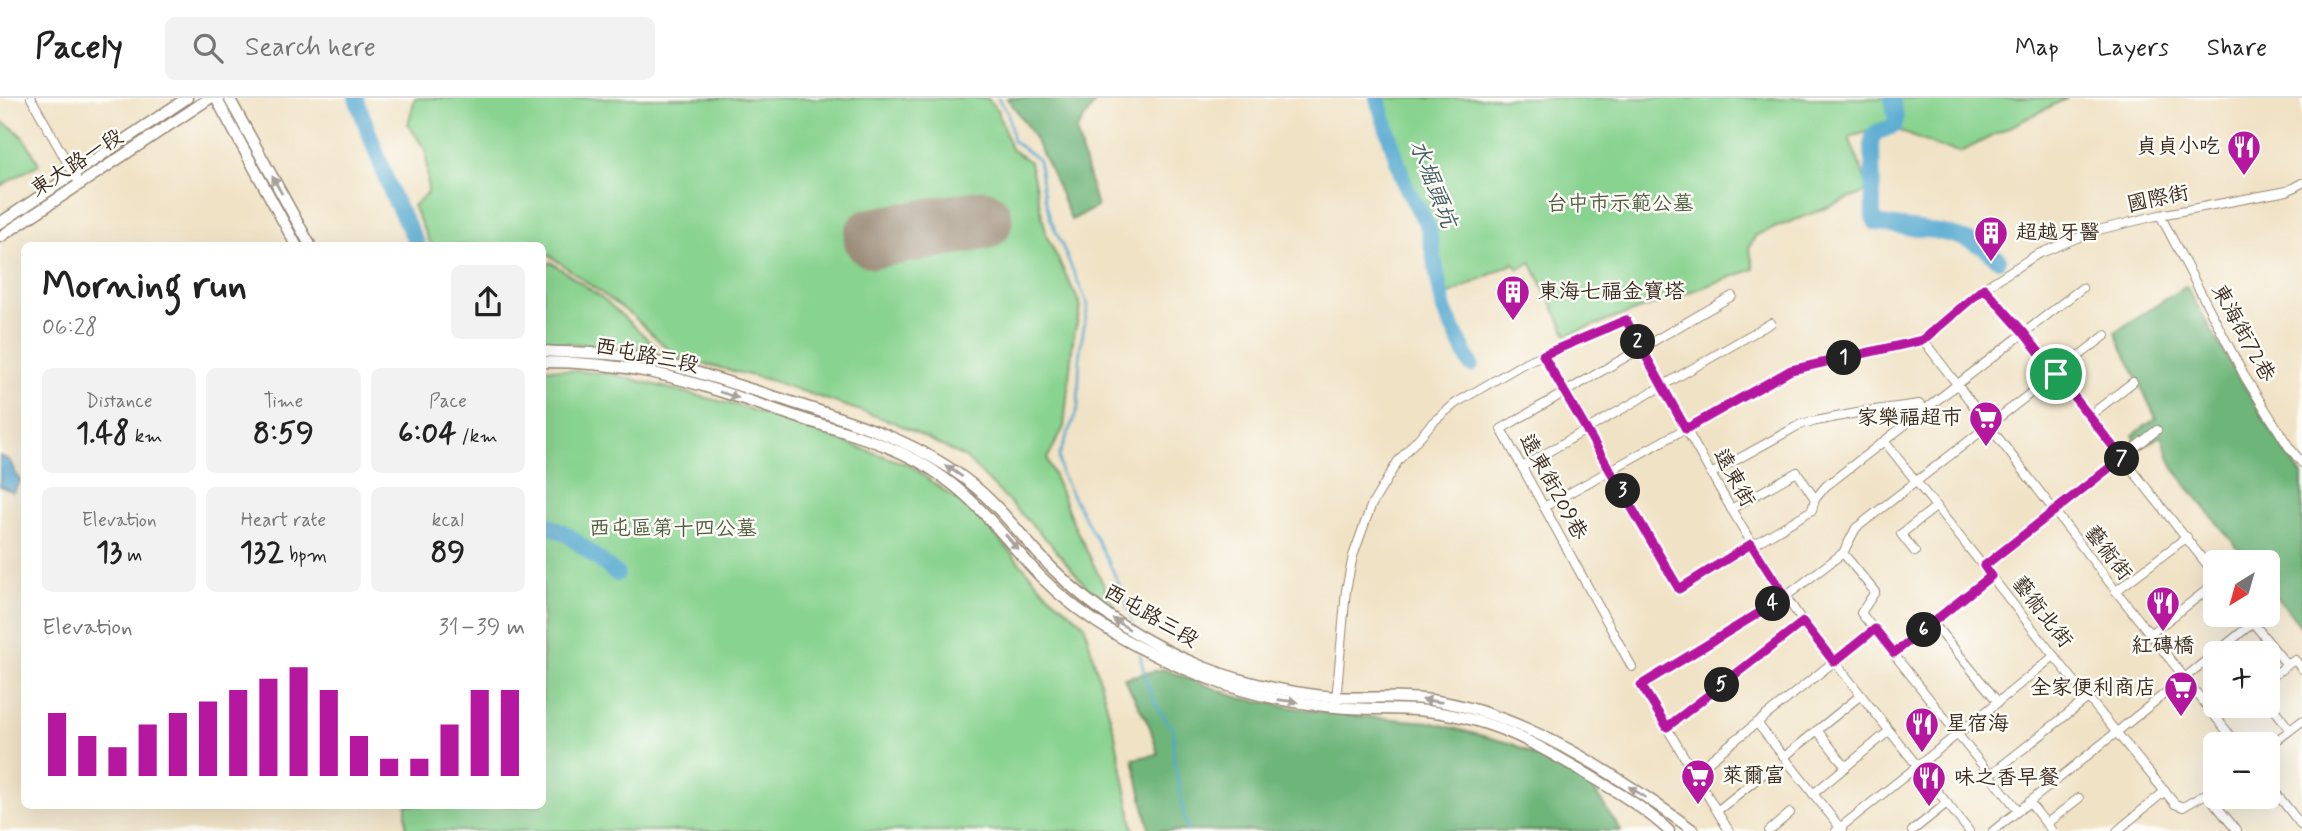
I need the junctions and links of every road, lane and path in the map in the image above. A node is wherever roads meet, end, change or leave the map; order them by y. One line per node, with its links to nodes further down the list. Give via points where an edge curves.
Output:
1 (31, 98): 6 (street)
2 (187, 98): 6 (street, 東大路一段)
3 (210, 98): 6 (street, 東大路一段)
4 (216, 98): 11 (street)
5 (229, 98): 12 (street, one-way to 5)
6 (76, 179): 9 (street, 東大路一段); 10 (street, 東大路一段)
7 (2302, 183): 8 (street, 國際街, via 2287,191)
8 (2160, 215): 13 (street, 國際街, via 2094,231 2036,255); 37 (street, 東海街72巷, via 2245,377)
9 (0, 223)
10 (0, 237)
11 (294, 242)
12 (308, 242)
13 (1984, 288): 17 (street); 19 (street, 國際街)
14 (2082, 288): 17 (street)
15 (1732, 296): 20 (street, 遠東街209巷)
16 (1771, 323): 26 (street)
17 (2024, 333): 24 (street); 27 (street)
18 (2106, 335): 24 (street)
19 (1923, 340): 27 (street, 藝術街); 33 (street, 國際街, via 1791,370)
20 (1641, 347): 22 (street, 遠東街, via 1626,320); 26 (street, 遠東街); 28 (street, 遠東街209巷)
21 (546, 351): 73 (street, 西屯路三段, one-way to 21, via 1206,668 1150,641 1094,607 976,488 901,440 673,364)
22 (1543, 355): 28 (street); 73 (street, 遠東街, via 1446,410 1388,475 1353,556)
23 (546, 362): 73 (street, 西屯路三段, one-way to 73, via 649,372 908,455 977,504 1042,577 1089,617 1124,639 1243,691 1278,700)
24 (2056, 374): 30 (street); 31 (street)
25 (2133, 382): 30 (street)
26 (1662, 386): 32 (street); 33 (street, 遠東街)
27 (1958, 386): 29 (street); 31 (street, 藝術街)
28 (1564, 392): 32 (street); 38 (street, 遠東街209巷, via 1501,429)
29 (1926, 410): 35 (street); 40 (street, via 1919,404 1801,424)
30 (2089, 416): 36 (street)
31 (1989, 426): 41 (street); 46 (street, 藝術街)
32 (1587, 429): 38 (street); 39 (street)
33 (1686, 429): 39 (street, 國際街); 40 (street, 遠東街)
34 (2157, 430): 36 (street)
35 (1885, 442): 41 (street, 藝術北街); 42 (street)
36 (2122, 458): 46 (street); 47 (street)
37 (2302, 463)
38 (1522, 467): 44 (street, 遠東街209巷)
39 (1611, 470): 44 (street, 國際街); 48 (street, via 1679,589)
40 (1711, 474): 45 (street, 遠東街)
41 (1918, 482): 43 (street, 藝術北街); 50 (street, via 1856,528)
42 (1815, 499): 45 (street, via 1797,472); 48 (street, via 1812,510)
43 (1937, 506): 49 (street, via 1901,534); 52 (street, 藝術北街)
44 (1544, 508): 67 (street, 遠東街209巷)
45 (1731, 509): 48 (street, 遠東街)
46 (2054, 511): 52 (street); 54 (street, 藝術街)
47 (2187, 537): 51 (street); 54 (street)
48 (1751, 544): 56 (street, 遠東街)
49 (1915, 552)
50 (1843, 553): 56 (street); 61 (street, via 1875,592 1861,614)
51 (2203, 559)
52 (1984, 566): 53 (street, 藝術北街)
53 (1991, 576): 58 (street); 64 (street, 藝術北街)
54 (2116, 592): 62 (street, 藝術街)
55 (2203, 593): 62 (street)
56 (1785, 597): 57 (street, 遠東街); 79 (street, via 1641,685)
57 (1803, 622): 65 (street, 遠東街); 79 (street)
58 (1933, 623): 63 (street); 74 (street)
59 (2248, 627): 70 (street)
60 (2256, 627): 66 (street)
61 (1875, 629): 63 (street); 65 (street)
62 (2150, 635): 70 (street, 藝術街)
63 (1894, 653): 85 (street)
64 (2054, 656): 72 (street, 藝術北街); 74 (street)
65 (1834, 662): 71 (street, 遠東街); 78 (street)
66 (2287, 665): 68 (street, via 2295,660); 69 (street)
67 (1632, 667)
68 (2302, 668)
69 (2280, 671)
70 (2184, 677): 76 (street, 藝術街); 83 (street)
71 (1861, 695): 80 (street); 82 (street, 遠東街)
72 (2088, 698): 83 (street, 藝術北街); 92 (street)
73 (1336, 702): 107 (street, 西屯路三段, via 1453,715 1513,732 1625,797); 108 (street, 西屯路三段, one-way to 73, via 1557,744 1512,722 1429,699)
74 (1998, 702): 85 (street)
75 (2280, 717): 81 (street)
76 (2217, 719): 84 (street, 藝術街)
77 (2302, 721): 81 (street)
78 (1757, 723): 87 (street); 90 (street)
79 (1667, 727): 90 (street)
80 (1817, 730): 87 (street); 88 (street)
81 (2290, 730): 86 (street)
82 (1889, 731): 88 (street); 89 (street, 遠東街)
83 (2116, 731): 93 (street, 藝術北街); 98 (street)
84 (2227, 732)
85 (1958, 734): 89 (street); 92 (street)
86 (2280, 738)
87 (1784, 757): 94 (street)
88 (1846, 766): 94 (street)
89 (1917, 766): 99 (street, 遠東街); 106 (street)
90 (1694, 773): 102 (street)
91 (1762, 775): 102 (street)
92 (1990, 775): 101 (street)
93 (2165, 791): 95 (street, 藝術北街, via 2183,807); 114 (street)
94 (1813, 794): 106 (street)
95 (2203, 796)
96 (2079, 798): 105 (street)
97 (2280, 798): 104 (street)
98 (2029, 802): 101 (street); 105 (street)
99 (1947, 803): 111 (street); 112 (street, 遠東街)
100 (2219, 809): 115 (street)
101 (2018, 810): 113 (street)
102 (1717, 811): 109 (street)
103 (1790, 813): 110 (street)
104 (2302, 826)
105 (2049, 827)
106 (1840, 830)
107 (1669, 831)
108 (1694, 831)
109 (1729, 831)
110 (1769, 831)
111 (1912, 831)
112 (1969, 831)
113 (1993, 831)
114 (2117, 831)
115 (2237, 831)

